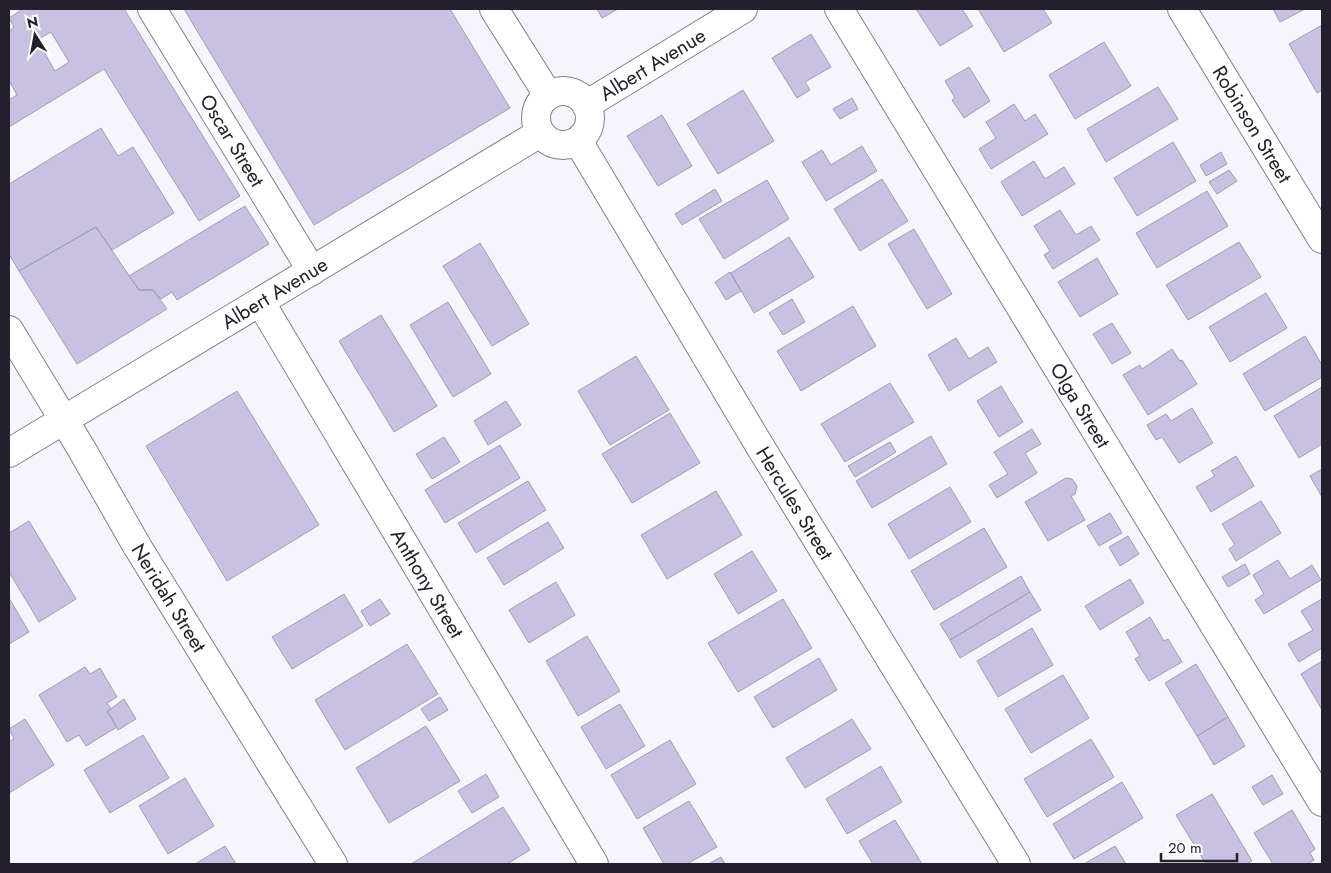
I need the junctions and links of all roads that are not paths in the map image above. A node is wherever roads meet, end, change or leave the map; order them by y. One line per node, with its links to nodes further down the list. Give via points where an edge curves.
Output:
1 (152, 9): 11 (street, Oscar Street)
2 (494, 9): 6 (street)
3 (743, 9): 7 (street, Albert Avenue)
4 (839, 9): 16 (street, Olga Street)
5 (1182, 9): 10 (street, Robinson Street)
6 (548, 95): 7 (street, via 565,91 581,98); 8 (street, via 536,112)
7 (586, 105): 9 (street, via 590,120 584,136)
8 (540, 133): 9 (street, via 556,145); 11 (street, Albert Avenue)
9 (578, 141): 19 (street, Hercules Street, via 761,448)
10 (1322, 240)
11 (312, 271): 12 (street, Albert Avenue)
12 (261, 303): 14 (street, Albert Avenue); 18 (street, Anthony Street)
13 (9, 330): 14 (street, Neridah Street)
14 (64, 420): 15 (street, Albert Avenue); 17 (street, Neridah Street, via 137,546)
15 (9, 453)
16 (1322, 802)
17 (333, 864)
18 (594, 864)
19 (1016, 864)

